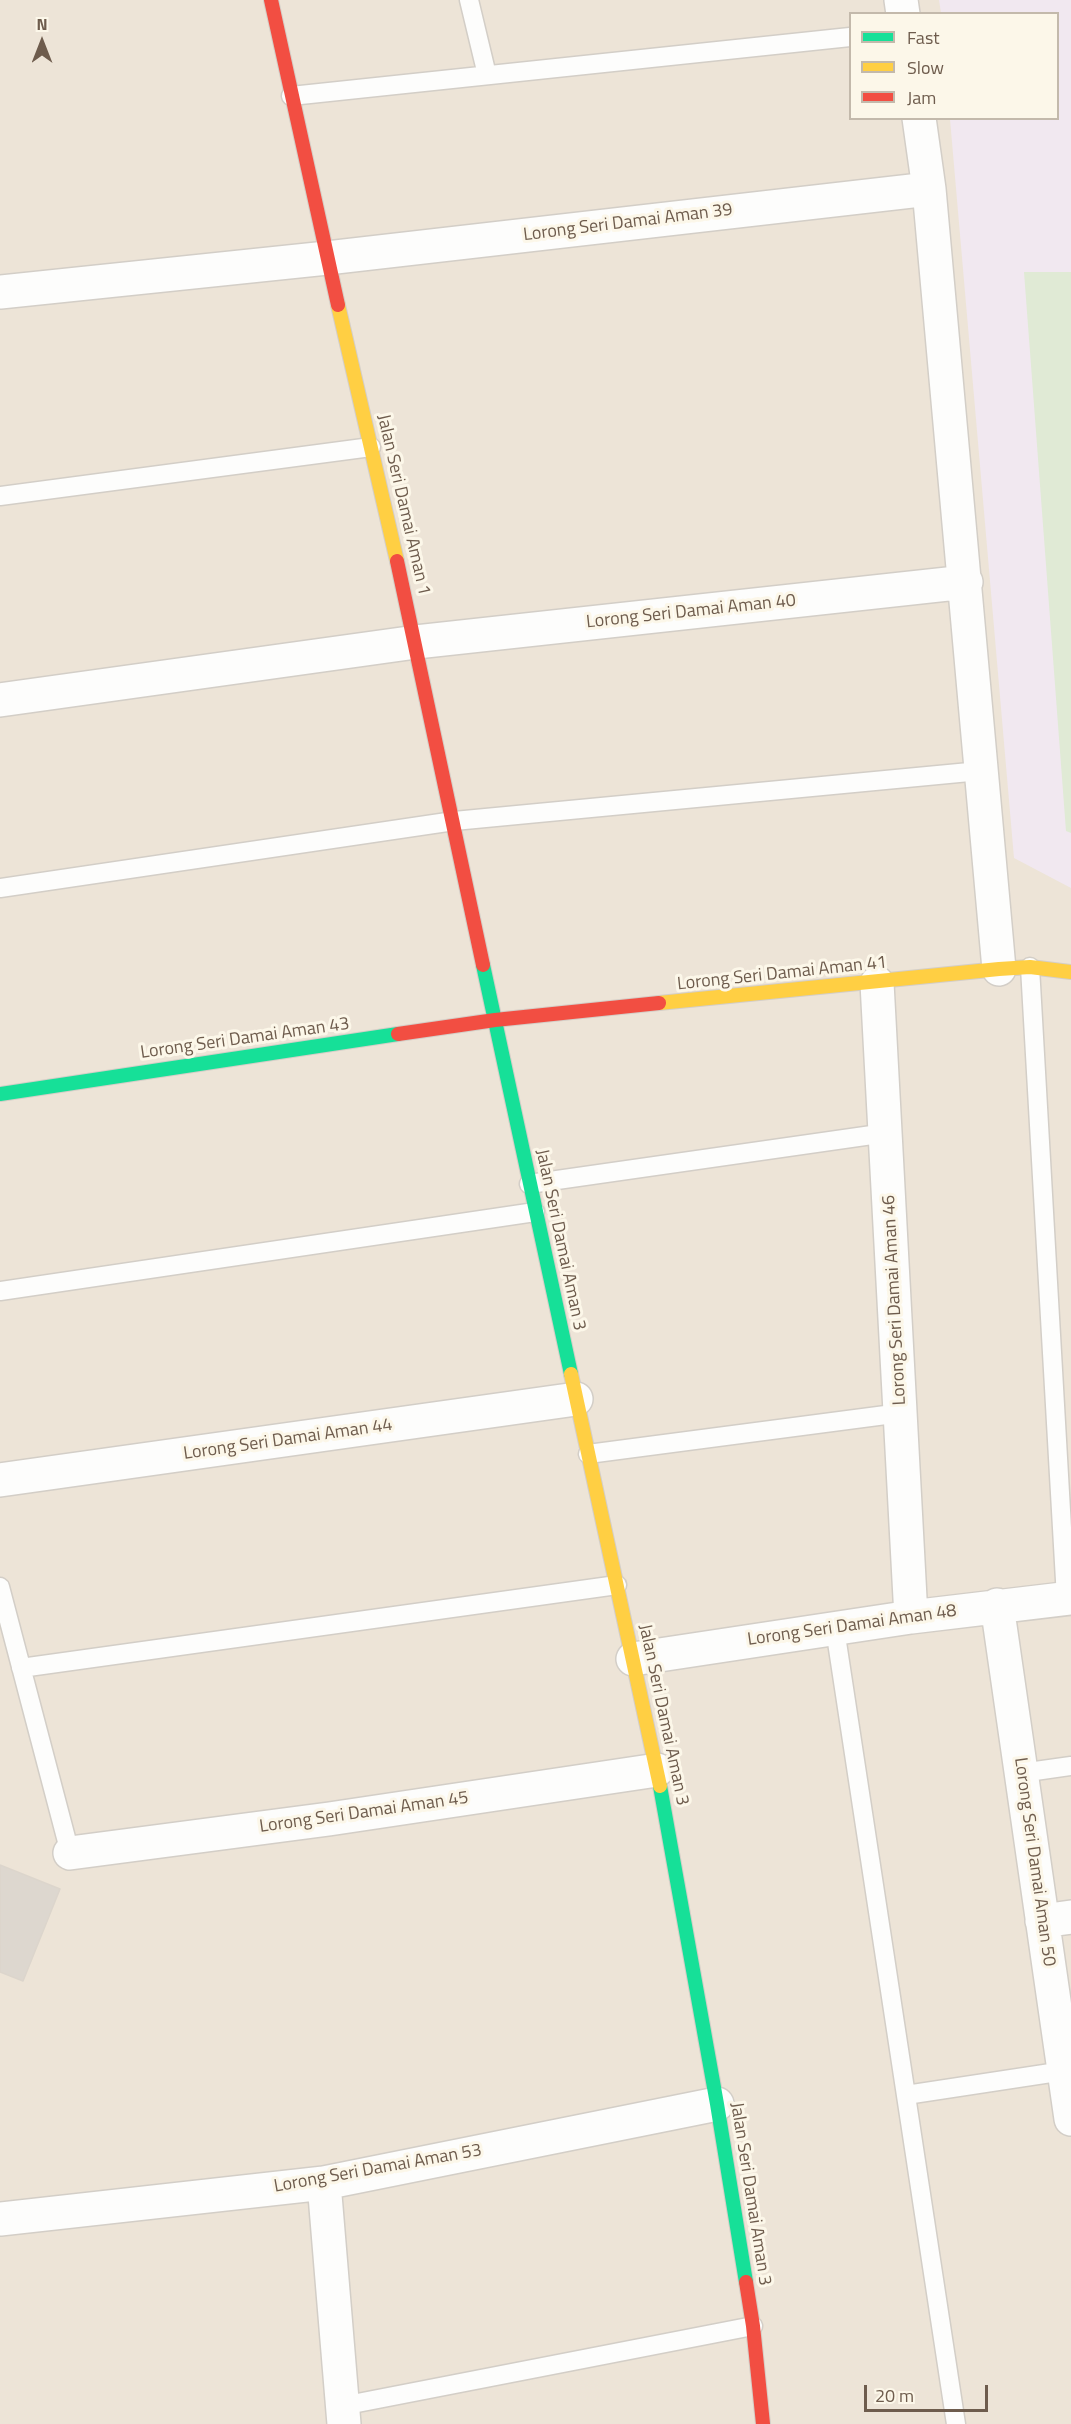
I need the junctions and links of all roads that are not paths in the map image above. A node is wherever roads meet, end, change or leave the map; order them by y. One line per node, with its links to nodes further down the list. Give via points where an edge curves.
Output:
1 (271, 0): 5 (street, Jalan Seri Damai Aman 1)
2 (469, 0): 4 (lane)
3 (849, 37): 4 (lane)
4 (487, 75): 5 (lane)
5 (291, 96): 8 (street, Jalan Seri Damai Aman 1)
6 (919, 120): 7 (street)
7 (929, 189): 8 (street, Lorong Seri Damai Aman 39); 12 (street)
8 (327, 258): 9 (street, Lorong Seri Damai Aman 39); 10 (street, Jalan Seri Damai Aman 1)
9 (0, 292)
10 (371, 447): 11 (lane); 13 (street, Jalan Seri Damai Aman 1)
11 (0, 496)
12 (966, 582): 13 (street, Lorong Seri Damai Aman 40); 15 (street)
13 (416, 642): 14 (street, Lorong Seri Damai Aman 40); 16 (street, Jalan Seri Damai Aman 1)
14 (0, 700)
15 (980, 771): 16 (lane); 18 (street)
16 (454, 821): 17 (lane); 21 (street, Jalan Seri Damai Aman 1)
17 (0, 888)
18 (1015, 968): 19 (street, Lorong Seri Damai Aman 41); 20 (street, Lorong Seri Damai Aman 41); 33 (lane)
19 (1071, 972)
20 (878, 983): 21 (street, Lorong Seri Damai Aman 41); 23 (street, Lorong Seri Damai Aman 46)
21 (495, 1020): 22 (street, Lorong Seri Damai Aman 43); 24 (street, Jalan Seri Damai Aman 3)
22 (0, 1094)
23 (886, 1133): 24 (lane); 28 (street, Lorong Seri Damai Aman 46)
24 (529, 1184): 25 (street, Jalan Seri Damai Aman 3)
25 (536, 1212): 26 (lane); 27 (street, Jalan Seri Damai Aman 3)
26 (0, 1291)
27 (576, 1399): 29 (street, Jalan Seri Damai Aman 3); 30 (street, Lorong Seri Damai Aman 44)
28 (901, 1413): 29 (lane); 35 (street, Lorong Seri Damai Aman 46)
29 (588, 1454): 31 (street, Jalan Seri Damai Aman 3)
30 (0, 1480)
31 (617, 1585): 37 (street, Jalan Seri Damai Aman 3); 38 (lane)
32 (0, 1587): 38 (lane)
33 (1068, 1598): 34 (street, Lorong Seri Damai Aman 48)
34 (997, 1605): 35 (street, Lorong Seri Damai Aman 48); 41 (street, Lorong Seri Damai Aman 50)
35 (911, 1617): 36 (street, Lorong Seri Damai Aman 48)
36 (835, 1629): 37 (street, Lorong Seri Damai Aman 48); 45 (lane)
37 (633, 1659): 40 (street, Jalan Seri Damai Aman 3)
38 (21, 1668): 42 (lane)
39 (1071, 1766): 41 (lane)
40 (657, 1770): 42 (street, Lorong Seri Damai Aman 45); 46 (street, Jalan Seri Damai Aman 3)
41 (1021, 1773): 43 (street, Lorong Seri Damai Aman 50)
42 (70, 1853)
43 (1057, 1919): 44 (street, Lorong Seri Damai Aman 50)
44 (1064, 2071): 45 (lane); 47 (street, Lorong Seri Damai Aman 50)
45 (906, 2095): 53 (lane)
46 (717, 2103): 48 (street, Lorong Seri Damai Aman 53); 50 (street, Jalan Seri Damai Aman 3)
47 (1071, 2119)
48 (324, 2183): 49 (street, Lorong Seri Damai Aman 53); 51 (street)
49 (0, 2219)
50 (753, 2326): 51 (lane); 52 (street, Jalan Seri Damai Aman 3)
51 (343, 2415)
52 (763, 2424)
53 (956, 2424)

